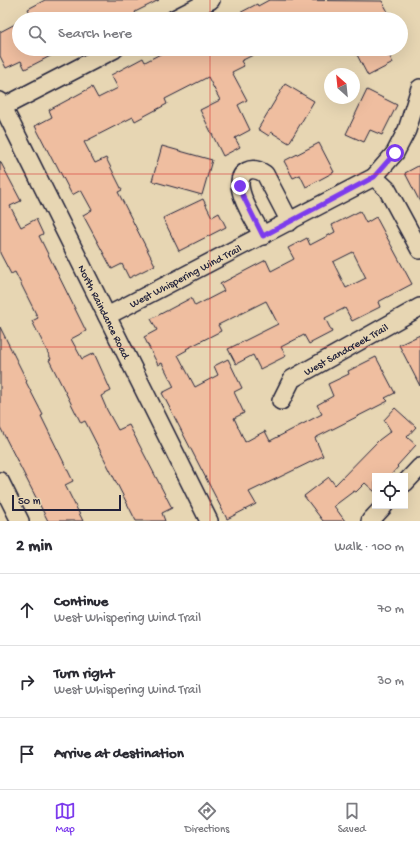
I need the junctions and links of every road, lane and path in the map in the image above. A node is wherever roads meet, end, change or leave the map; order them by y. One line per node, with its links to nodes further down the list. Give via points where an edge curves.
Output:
1 (211, 0): 2 (street)
2 (188, 12)
3 (101, 56): 5 (street)
4 (420, 88): 6 (street, West Whispering Wind Trail, via 407,130 398,148)
5 (2, 104): 11 (street, North Raindance Road)
6 (374, 177): 7 (street, West Whispering Wind Trail); 9 (street, via 387,189)
7 (290, 222): 8 (street, West Whispering Wind Trail); 8 (street, via 265,174 249,170 239,181 241,192)
8 (263, 236): 11 (street, West Whispering Wind Trail)
9 (420, 250)
10 (420, 308): 12 (street, West Sandcreek Trail, via 292,379)
11 (107, 316): 18 (street, North Raindance Road)
12 (281, 401)
13 (420, 467): 14 (street)
14 (408, 481)
15 (0, 482): 17 (street)
16 (381, 509): 19 (street)
17 (20, 521)
18 (210, 521)
19 (370, 521)

